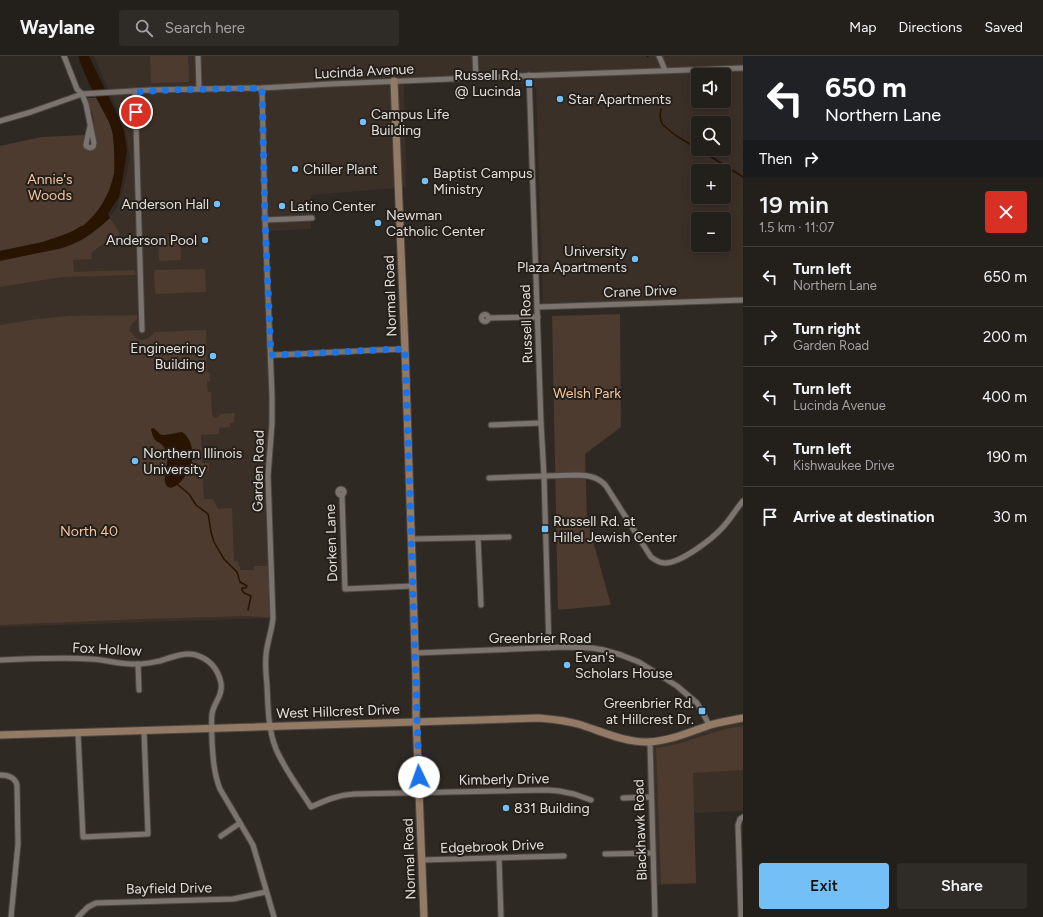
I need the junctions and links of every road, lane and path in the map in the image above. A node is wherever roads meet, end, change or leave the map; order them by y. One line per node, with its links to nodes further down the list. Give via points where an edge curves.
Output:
1 (64, 56): 13 (street, via 77,89)
2 (198, 56): 11 (street)
3 (475, 56): 8 (street)
4 (659, 56): 6 (street)
5 (743, 68): 6 (street, Lucinda Avenue)
6 (665, 70): 7 (street, Lucinda Avenue)
7 (529, 75): 8 (street, Lucinda Avenue); 19 (street, Russell Road)
8 (476, 77): 9 (street, Lucinda Avenue)
9 (394, 81): 10 (street, Lucinda Avenue); 23 (street, Normal Road)
10 (262, 88): 11 (street, Lucinda Avenue); 17 (street, Garden Road)
11 (199, 89): 12 (street, Lucinda Avenue)
12 (135, 92): 13 (street, Lucinda Avenue); 22 (street)
13 (82, 94): 14 (street, Lucinda Avenue); 15 (street)
14 (0, 120)
15 (90, 126)
16 (312, 218): 17 (street)
17 (265, 220): 24 (street, Garden Road)
18 (743, 300): 19 (street, Crane Drive)
19 (537, 307): 20 (street, Russell Road)
20 (538, 317): 21 (street); 25 (street, Russell Road)
21 (489, 318)
22 (142, 330)
23 (405, 349): 24 (street); 33 (street, Normal Road)
24 (271, 355): 44 (street, Garden Road, via 272,423 268,476 273,618 266,661)
25 (541, 423): 26 (street); 27 (street, Russell Road)
26 (491, 425)
27 (544, 476): 28 (street); 30 (street, via 584,475 600,480 647,552 658,562 664,563 686,555 708,540 723,528); 36 (street, Russell Road)
28 (489, 478)
29 (342, 495): 34 (street, Dorken Lane, via 345,589)
30 (743, 501)
31 (509, 537): 32 (street)
32 (478, 538): 33 (street); 35 (street)
33 (411, 539): 34 (street, Normal Road)
34 (413, 586): 37 (street, Normal Road)
35 (481, 605)
36 (549, 648): 37 (street, Greenbrier Road); 43 (street, Greenbrier Road, via 592,648 637,661 693,698)
37 (415, 653): 42 (street, Normal Road)
38 (0, 660): 39 (street, Fox Hollow, via 74,658)
39 (138, 664): 40 (street); 45 (street, Fox Hollow, via 187,654 200,656 209,661 219,676 221,687 212,714)
40 (139, 690)
41 (743, 718): 43 (street, West Hillcrest Drive)
42 (416, 722): 44 (street, West Hillcrest Drive); 49 (street, West Hillcrest Drive, via 546,718 578,724 619,738); 51 (street, Normal Road)
43 (709, 725): 49 (street, West Hillcrest Drive, via 674,738)
44 (270, 727): 45 (street, West Hillcrest Drive); 52 (street, Garden Road, via 272,740 282,762 311,807)
45 (212, 729): 46 (street, West Hillcrest Drive); 57 (street, Fox Hollow, via 213,764 217,782)
46 (144, 731): 47 (street, West Hillcrest Drive); 47 (street, via 148,834 83,837)
47 (78, 733): 48 (street, West Hillcrest Drive)
48 (0, 735)
49 (650, 742): 53 (street, Blackhawk Road)
50 (0, 775): 65 (street, via 13,778 17,785 18,844)
51 (419, 793): 52 (street, Kimberly Drive); 55 (street, Kimberly Drive, via 547,790 574,794); 63 (street, Normal Road)
52 (344, 795)
53 (651, 797): 54 (street); 59 (street, Blackhawk Road)
54 (623, 798)
55 (591, 800)
56 (743, 817): 71 (street, via 739,822 738,834)
57 (240, 823): 58 (street); 64 (street, Fox Hollow, via 253,845)
58 (221, 836)
59 (653, 853): 60 (street); 70 (street, Blackhawk Road)
60 (605, 854)
61 (564, 856): 62 (street, Edgebrook Drive)
62 (499, 858): 63 (street, Edgebrook Drive); 69 (street)
63 (422, 860): 68 (street, Normal Road)
64 (266, 892): 66 (street, Bayfield Drive, via 233,899 96,903); 67 (street, Fox Hollow)
65 (11, 917)
66 (78, 917)
67 (274, 917)
68 (424, 917)
69 (501, 917)
70 (655, 917)
71 (741, 917)

